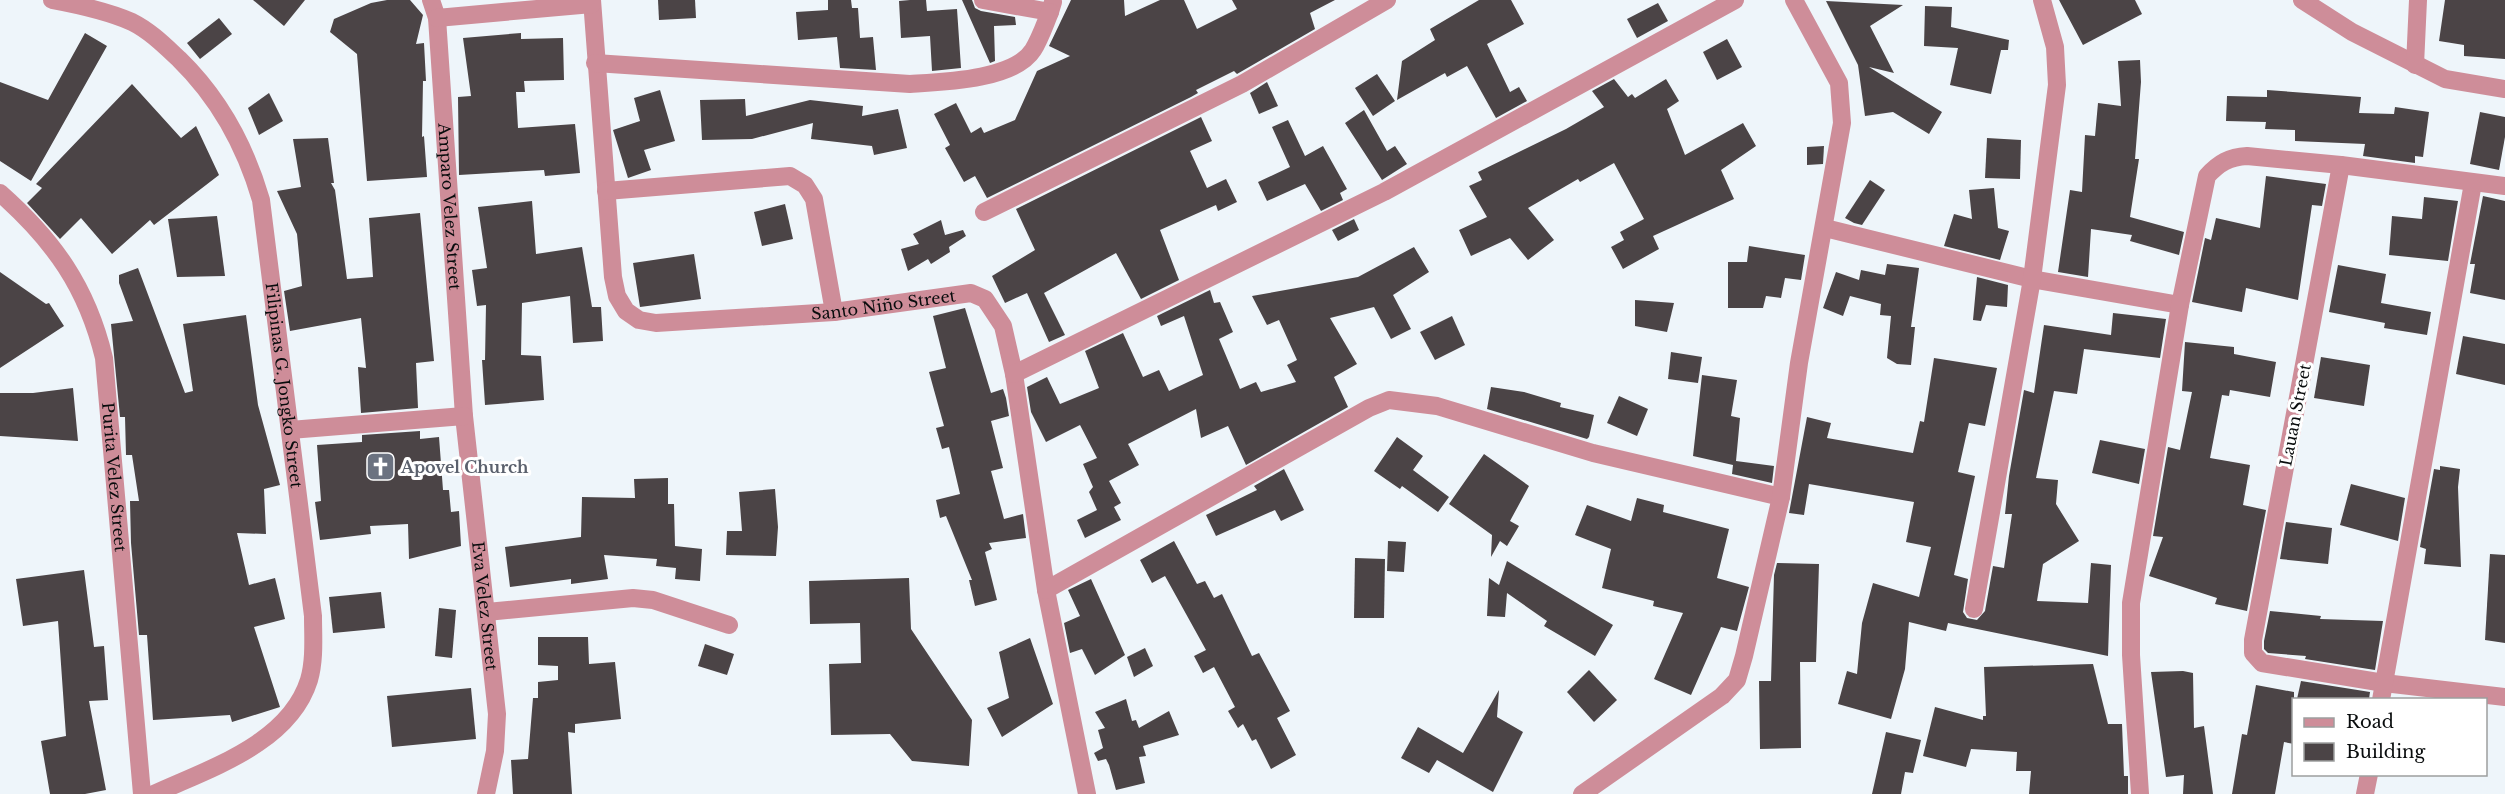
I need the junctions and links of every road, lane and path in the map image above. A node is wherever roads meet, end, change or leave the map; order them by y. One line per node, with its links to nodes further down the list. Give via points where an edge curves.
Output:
1 (52, 0): 28 (street, Filipinas G. Jongko Street, via 116,16 147,31 199,79 239,137 261,200)
2 (431, 0): 12 (street, Amparo Velez Street)
3 (983, 0): 11 (street)
4 (1387, 0): 21 (street, via 1242,84)
5 (1735, 0): 26 (street, via 1384,192)
6 (1794, 0): 22 (street, via 1834,69 1842,98 1842,123)
7 (2042, 0): 23 (street, via 2055,47 2057,85)
8 (2302, 0): 14 (street)
9 (2418, 0): 14 (street)
10 (592, 2): 12 (street); 13 (street, Santo Niño Street)
11 (1052, 6): 13 (street, via 1033,51 1022,62 1007,70 944,82 910,84)
12 (437, 18): 27 (street, Amparo Velez Street)
13 (595, 63): 19 (street, Santo Niño Street)
14 (2415, 65): 15 (street, via 2445,79)
15 (2505, 89)
16 (2342, 165): 17 (street); 24 (street, via 2247,156 2232,157 2218,164 2206,176 2203,186); 34 (street, Lauan Street, via 2253,653 2262,663)
17 (2473, 183): 18 (street); 34 (street)
18 (2505, 186)
19 (606, 191): 25 (street, via 790,176 805,184 814,199); 25 (street, Santo Niño Street, via 617,296 626,311 639,320 675,322)
20 (0, 193): 37 (street, Purita Velez Street, via 46,238 67,265 83,294 100,341)
21 (984, 212)
22 (1825, 228): 23 (street); 29 (street, via 1799,363)
23 (2032, 279): 24 (street); 31 (street)
24 (2180, 305): 42 (street, via 2131,603)
25 (834, 312): 26 (street, Santo Niño Street, via 971,293 985,298 1003,326)
26 (1014, 374): 30 (street, Santo Niño Street)
27 (464, 416): 28 (street); 32 (street, Eva Velez Street)
28 (290, 430): 38 (street, Filipinas G. Jongko Street, via 313,616 313,656 305,691 286,718 252,746)
29 (1781, 497): 30 (street, via 1593,453 1437,406 1389,400); 41 (street, via 1737,680 1722,696)
30 (1046, 590): 40 (street, Santo Niño Street)
31 (1974, 609)
32 (487, 612): 33 (street, via 633,598 653,600); 39 (street, Eva Velez Street, via 497,714 495,751)
33 (729, 625)
34 (2382, 691): 35 (street)
35 (2505, 698)
36 (2369, 776): 43 (street)
37 (142, 794)
38 (154, 794)
39 (486, 794)
40 (1087, 794)
41 (1582, 794)
42 (2140, 794)
43 (2366, 794)

